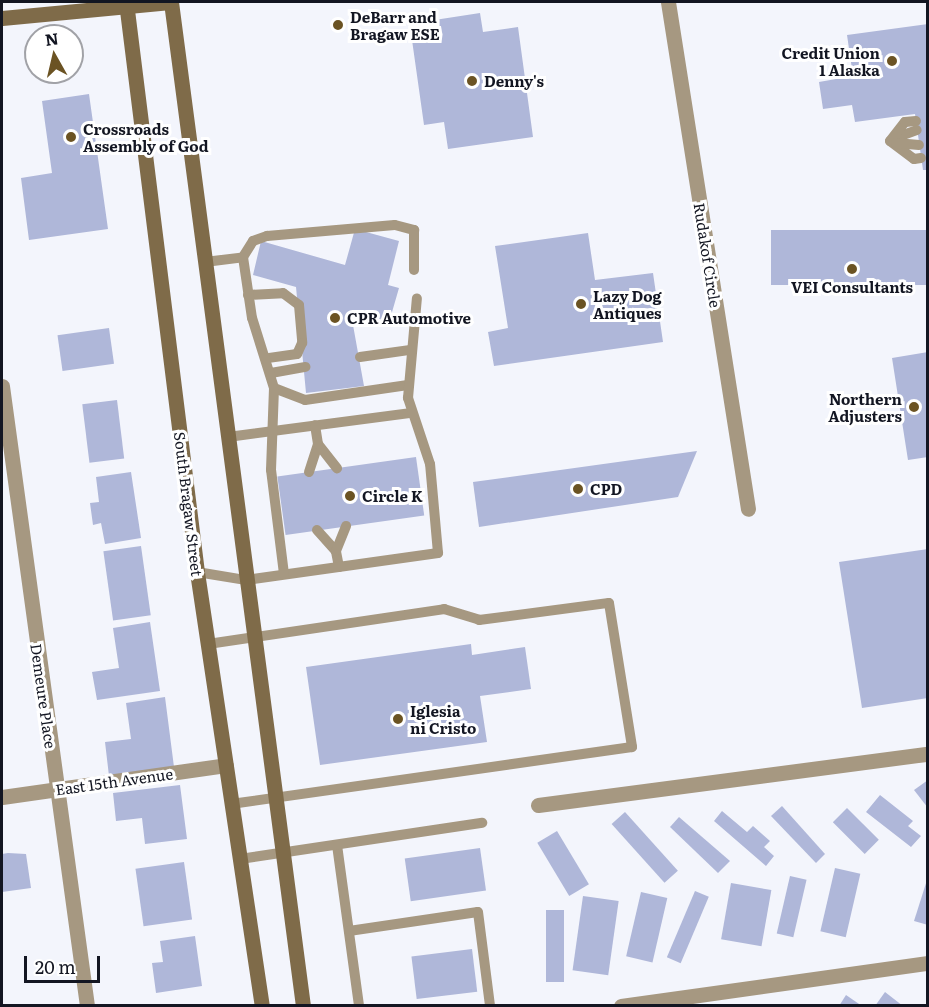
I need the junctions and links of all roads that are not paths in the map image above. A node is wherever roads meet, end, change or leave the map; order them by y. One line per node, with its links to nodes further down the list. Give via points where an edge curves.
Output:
1 (170, 2): 3 (main road); 10 (main road)
2 (668, 2): 29 (street, Rudakof Circle)
3 (126, 4): 4 (main road); 34 (main road, South Bragaw Street)
4 (2, 18)
5 (916, 125): 6 (lane)
6 (890, 141): 7 (lane); 8 (lane, via 914,159)
7 (919, 145)
8 (921, 158)
9 (243, 257): 10 (lane); 11 (lane, via 254,241 267,236 395,225 414,230); 12 (lane)
10 (205, 262): 25 (main road)
11 (414, 270)
12 (248, 295): 16 (lane, via 257,340); 16 (lane, via 283,293 299,305 302,343 297,354)
13 (417, 298): 14 (lane)
14 (409, 350): 15 (lane); 19 (lane)
15 (360, 357)
16 (269, 358): 18 (lane)
17 (305, 367): 18 (lane)
18 (272, 373): 21 (lane)
19 (408, 385): 21 (lane, via 305,400); 22 (lane)
20 (2, 386): 41 (street, Demeure Place)
21 (274, 388): 24 (lane)
22 (411, 413): 23 (lane); 33 (lane, via 430,464 438,553)
23 (315, 425): 24 (lane); 26 (lane)
24 (277, 431): 25 (lane); 35 (lane, via 271,470)
25 (228, 437): 36 (main road)
26 (318, 444): 27 (lane); 28 (lane)
27 (337, 468)
28 (309, 472)
29 (748, 509)
30 (346, 526): 32 (lane)
31 (317, 530): 32 (lane)
32 (336, 551): 33 (lane)
33 (339, 567): 35 (lane)
34 (197, 572): 36 (lane); 38 (main road, South Bragaw Street)
35 (284, 574): 36 (lane)
36 (246, 580): 37 (main road)
37 (254, 638): 38 (lane); 43 (main road); 43 (lane, via 444,609 479,620 609,603 632,747)
38 (208, 644): 40 (main road, South Bragaw Street)
39 (927, 754): 45 (street)
40 (226, 765): 41 (street, East 15th Avenue); 44 (main road, South Bragaw Street)
41 (57, 789): 42 (street, East 15th Avenue); 52 (street, Demeure Place)
42 (2, 797)
43 (275, 798): 44 (lane); 48 (main road)
44 (231, 804): 49 (main road, South Bragaw Street)
45 (538, 806)
46 (482, 823): 47 (lane)
47 (337, 845): 48 (lane); 50 (lane)
48 (283, 853): 49 (lane); 54 (main road)
49 (240, 859): 53 (main road, South Bragaw Street)
50 (349, 931): 55 (lane); 56 (lane, via 478,912)
51 (927, 963): 57 (street)
52 (87, 1005)
53 (262, 1005)
54 (303, 1005)
55 (359, 1005)
56 (490, 1005)
57 (621, 1005)

